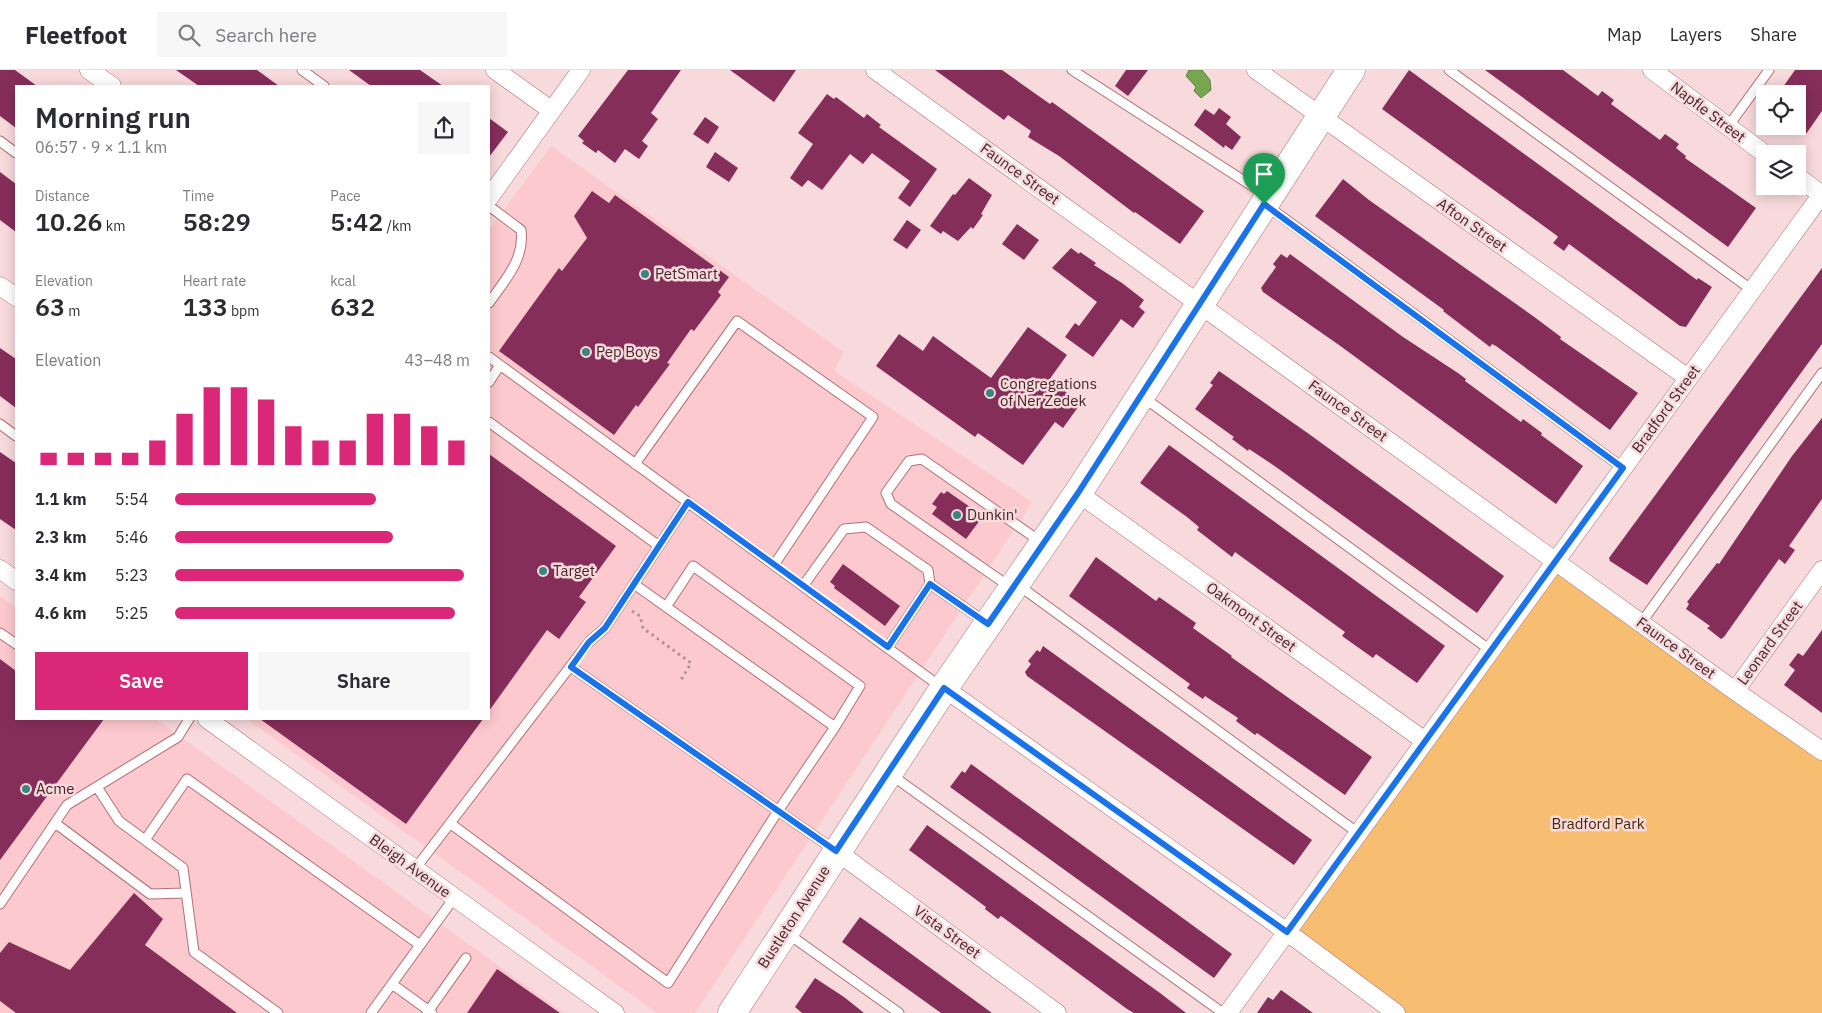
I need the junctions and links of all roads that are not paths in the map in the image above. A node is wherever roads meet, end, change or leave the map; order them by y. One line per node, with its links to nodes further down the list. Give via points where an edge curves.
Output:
1 (89, 70): 12 (street)
2 (302, 70): 13 (lane)
3 (496, 70): 14 (street)
4 (581, 70): 14 (street)
5 (875, 70): 29 (street, Faunce Street)
6 (1072, 70): 23 (lane)
7 (1256, 70): 15 (street, Afton Street)
8 (1351, 70): 15 (main road, Bustleton Avenue)
9 (1449, 70): 26 (lane)
10 (1652, 70): 16 (street, Napfle Street)
11 (1769, 70): 16 (lane)
12 (111, 85)
13 (323, 85)
14 (551, 110): 22 (street)
15 (1320, 116): 23 (main road, Bustleton Avenue); 33 (street, Afton Street)
16 (1727, 128): 18 (street, Napfle Street)
17 (0, 141): 19 (lane)
18 (1756, 148)
19 (15, 152)
20 (1806, 183): 21 (street)
21 (1822, 194): 26 (street, Bradford Street)
22 (490, 197)
23 (1266, 200): 29 (main road, Bustleton Avenue); 40 (lane)
24 (490, 207): 28 (lane, via 521,230 522,240 518,261)
25 (0, 286): 27 (street)
26 (1752, 290): 33 (street, Bradford Street)
27 (15, 296)
28 (490, 302)
29 (1200, 304): 35 (main road, Bustleton Avenue); 45 (street, Faunce Street)
30 (490, 358): 31 (lane)
31 (500, 365): 34 (lane); 39 (lane)
32 (1822, 373): 55 (lane)
33 (1688, 378): 40 (street, Bradford Street)
34 (490, 380)
35 (1141, 396): 41 (main road, Bustleton Avenue); 60 (lane)
36 (490, 423): 44 (lane)
37 (0, 424): 38 (lane)
38 (15, 435)
39 (635, 464): 42 (lane); 46 (lane, via 737,320 873,417)
40 (1623, 468): 45 (street, Bradford Street)
41 (1078, 493): 43 (main road, Bustleton Avenue); 67 (street, Oakmont Street)
42 (688, 502): 44 (lane); 46 (lane)
43 (1043, 543): 53 (main road, Bustleton Avenue); 53 (lane, via 922,459 909,461 886,493 891,504)
44 (659, 546): 50 (lane)
45 (1555, 561): 55 (street, Faunce Street); 60 (street, Bradford Street)
46 (774, 565): 52 (lane)
47 (0, 569): 49 (street)
48 (1822, 570): 63 (street, Leonard Street)
49 (15, 580)
50 (634, 584): 54 (lane); 61 (lane, via 605,628 589,642)
51 (930, 584): 52 (lane, via 928,570 866,527 844,529); 56 (lane); 59 (lane)
52 (804, 586): 59 (lane)
53 (1014, 586): 56 (main road, Bustleton Avenue); 74 (lane)
54 (666, 607): 66 (lane); 66 (lane, via 693,566 860,686)
55 (1641, 623): 63 (street, Faunce Street)
56 (988, 624): 62 (main road, Bustleton Avenue)
57 (0, 633): 58 (lane)
58 (15, 643)
59 (888, 647): 62 (lane)
60 (1490, 650): 67 (street, Bradford Street)
61 (571, 667): 71 (lane); 73 (lane)
62 (944, 688): 69 (main road, Bustleton Avenue); 82 (street)
63 (1735, 691): 68 (street, Faunce Street)
64 (187, 720): 70 (lane, via 178,737)
65 (208, 720): 77 (street, Bleigh Avenue)
66 (835, 726): 71 (lane)
67 (1425, 742): 74 (street, Bradford Street)
68 (1821, 749)
69 (888, 773): 76 (main road, Bustleton Avenue); 93 (lane)
70 (97, 787): 72 (lane, via 67,806); 75 (lane, via 119,821)
71 (778, 810): 73 (lane, via 668,983); 76 (lane)
72 (55, 823): 78 (lane, via 150,894); 80 (lane)
73 (452, 824): 77 (lane)
74 (1358, 833): 82 (street, Bradford Street)
75 (145, 840): 78 (lane, via 183,868); 83 (lane, via 187,780)
76 (836, 851): 81 (main road, Bustleton Avenue); 92 (street, Vista Street)
77 (415, 869): 79 (street, Bleigh Avenue)
78 (186, 893): 87 (lane, via 194,952)
79 (454, 898): 83 (lane); 89 (street, Bleigh Avenue)
80 (0, 904)
81 (785, 931): 90 (main road, Bustleton Avenue); 91 (lane)
82 (1287, 932): 94 (street, Bradford Street); 95 (street)
83 (420, 945): 85 (lane)
84 (466, 958): 86 (lane)
85 (392, 984): 86 (lane); 88 (lane)
86 (429, 1012)
87 (278, 1013)
88 (371, 1013)
89 (615, 1013)
90 (732, 1013)
91 (899, 1013)
92 (1057, 1013)
93 (1223, 1013)
94 (1228, 1013)
95 (1396, 1013)

